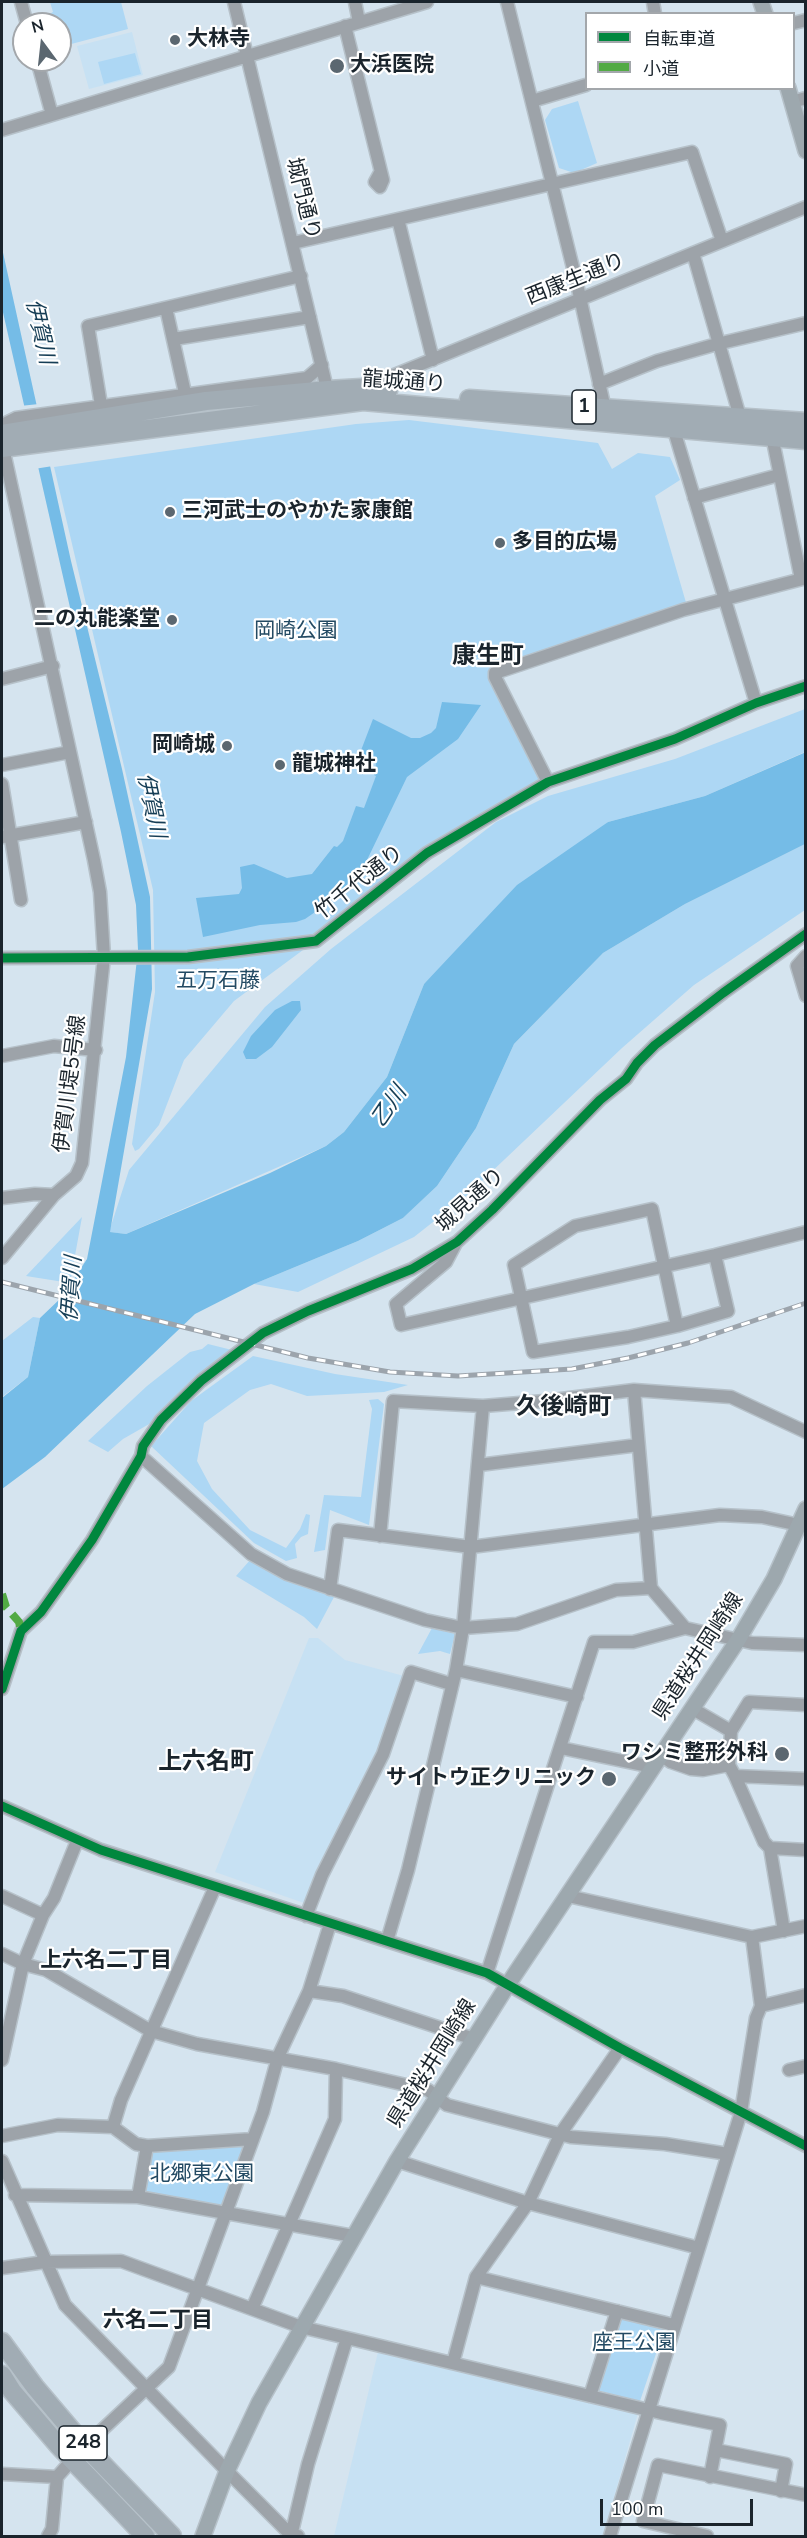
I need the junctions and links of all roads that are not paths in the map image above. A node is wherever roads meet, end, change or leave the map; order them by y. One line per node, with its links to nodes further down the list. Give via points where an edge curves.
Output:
1 (234, 2): 7 (street, 城門通り)
2 (355, 2): 5 (street)
3 (507, 2): 11 (street)
4 (419, 3): 5 (street)
5 (359, 22): 6 (street)
6 (345, 26): 7 (street); 15 (street)
7 (246, 56): 12 (street); 20 (street, 城門通り)
8 (40, 72): 12 (street)
9 (585, 85): 11 (street)
10 (795, 96): 14 (main road)
11 (532, 102): 16 (street)
12 (52, 115): 13 (street)
13 (2, 127)
14 (806, 151)
15 (380, 173)
16 (553, 184): 18 (street); 19 (street, via 692,152); 23 (street)
17 (806, 207): 19 (street, 西康生通り)
18 (398, 219): 20 (street); 29 (street)
19 (722, 242): 21 (street, 西康生通り)
20 (293, 243): 22 (street, 城門通り)
21 (693, 253): 23 (street, 西康生通り); 28 (street)
22 (301, 276): 24 (street); 25 (street, 城門通り)
23 (581, 299): 29 (street, 西康生通り); 31 (street)
24 (166, 308): 27 (street); 36 (street, via 88,326)
25 (310, 317): 27 (street); 30 (street, 城門通り)
26 (806, 323): 28 (street)
27 (174, 339): 33 (street)
28 (717, 344): 31 (street, via 657,361); 38 (street)
29 (433, 360): 32 (street, 西康生通り)
30 (322, 365): 33 (street, via 306,378); 34 (street, 城門通り)
31 (600, 384): 37 (street)
32 (362, 388): 34 (highway, 龍城通り / 1); 37 (highway, 龍城通り / 1)
33 (185, 393): 35 (street); 36 (street)
34 (330, 398): 35 (highway, 龍城通り / 1); 40 (highway, 龍城通り / 1); 41 (highway, 龍城通り / 1)
35 (206, 401): 40 (highway, 龍城通り / 1)
36 (101, 405): 40 (street)
37 (605, 409): 38 (highway, 龍城通り / 1)
38 (740, 417): 39 (highway, 龍城通り / 1)
39 (806, 422)
40 (61, 425): 43 (highway, 龍城通り / 1); 43 (street, via 16,418)
41 (673, 427): 42 (highway, 龍城通り / 1); 46 (street)
42 (772, 436): 44 (highway, 龍城通り / 1); 45 (street)
43 (4, 439): 49 (street, 伊賀川堤5号線)
44 (806, 440)
45 (779, 475): 46 (street); 47 (street)
46 (694, 498): 48 (street)
47 (803, 579): 48 (street)
48 (726, 600): 52 (street); 55 (street, via 683,610 495,673)
49 (53, 666): 50 (street); 53 (street, 伊賀川堤5号線)
50 (2, 679)
51 (806, 686): 52 (street)
52 (756, 703): 55 (street, 竹千代通り, via 675,739)
53 (70, 752): 54 (street); 57 (street, 伊賀川堤5号線)
54 (2, 765)
55 (548, 782): 62 (street, 竹千代通り, via 427,853 316,941 188,957)
56 (2, 784): 58 (street)
57 (86, 822): 58 (street); 62 (street, 伊賀川堤5号線, via 100,892)
58 (6, 836): 59 (street)
59 (21, 900)
60 (806, 934): 70 (street, 城見通り, via 656,1045 626,1079)
61 (806, 956): 64 (street, via 797,966)
62 (104, 957): 63 (street, 竹千代通り); 65 (street, 伊賀川堤5号線)
63 (2, 958)
64 (806, 996)
65 (96, 1050): 66 (street, via 54,1046); 67 (street, 伊賀川堤5号線, via 82,1164 76,1176)
66 (2, 1056)
67 (54, 1195): 68 (street); 72 (street, 伊賀川堤5号線)
68 (2, 1198)
69 (806, 1232): 71 (street)
70 (457, 1242): 74 (street, via 446,1262 396,1304 401,1325); 80 (street, 城見通り, via 412,1269 263,1333 201,1381 161,1420 143,1446)
71 (715, 1255): 73 (street); 75 (street, via 728,1311)
72 (2, 1258)
73 (665, 1267): 74 (street); 74 (street, via 652,1209 574,1226 514,1265); 75 (street)
74 (521, 1299): 75 (street, via 533,1352)
75 (677, 1326)
76 (634, 1390): 77 (street); 78 (street, via 731,1397); 79 (street)
77 (483, 1406): 81 (street); 85 (street, via 393,1401)
78 (806, 1432)
79 (638, 1445): 81 (street); 83 (street)
80 (141, 1456): 88 (street, via 250,1554 287,1574); 95 (street, 城見通り, via 92,1540 41,1612 21,1631)
81 (479, 1465): 86 (street)
82 (806, 1509): 84 (main road, 県道桜井岡崎線)
83 (645, 1525): 84 (street, via 720,1515); 86 (street); 87 (street)
84 (799, 1526): 91 (main road, 県道桜井岡崎線)
85 (380, 1536): 86 (street); 88 (street, via 338,1530)
86 (471, 1547): 89 (street)
87 (651, 1588): 89 (street, via 616,1590 517,1624); 90 (street)
88 (330, 1590): 89 (street, via 424,1620)
89 (463, 1628): 93 (street)
90 (685, 1628): 91 (street); 96 (street, via 633,1642 594,1642)
91 (738, 1641): 92 (street); 98 (main road, 県道桜井岡崎線)
92 (806, 1645)
93 (456, 1670): 94 (street); 96 (street)
94 (451, 1684): 112 (street, via 411,1672 383,1754 322,1875); 117 (street, via 408,1870)
95 (2, 1689)
96 (577, 1697): 100 (street)
97 (806, 1705): 99 (street, via 749,1702)
98 (693, 1709): 99 (street); 101 (main road, 県道桜井岡崎線)
99 (731, 1731): 102 (street)
100 (561, 1748): 101 (street); 120 (street)
101 (657, 1761): 102 (street, via 691,1769); 110 (main road, 県道桜井岡崎線)
102 (732, 1770): 103 (street); 106 (street)
103 (806, 1779)
104 (2, 1806): 105 (street)
105 (77, 1842): 108 (street); 111 (street)
106 (770, 1848): 107 (street); 115 (street)
107 (806, 1850)
108 (215, 1887): 112 (street); 125 (street)
109 (2, 1896): 111 (street)
110 (568, 1896): 116 (street); 121 (main road, 県道桜井岡崎線)
111 (43, 1915): 119 (street)
112 (306, 1916): 113 (street)
113 (330, 1924): 117 (street); 122 (street)
114 (806, 1926): 115 (street)
115 (784, 1931): 116 (street)
116 (752, 1937): 124 (street)
117 (387, 1941): 120 (street)
118 (2, 1954): 119 (street)
119 (23, 1964): 125 (street, via 46,1970); 129 (street)
120 (487, 1973): 121 (street)
121 (507, 1986): 126 (main road, 県道桜井岡崎線); 127 (street)
122 (309, 1990): 126 (street, via 343,1996); 128 (street)
123 (806, 1995): 124 (street)
124 (761, 2006): 134 (street)
125 (151, 2031): 128 (street, via 197,2044); 135 (street)
126 (474, 2039): 133 (main road, 県道桜井岡崎線)
127 (620, 2048): 134 (street); 136 (street)
128 (278, 2057): 131 (street); 139 (street)
129 (2, 2060)
130 (806, 2066): 132 (street)
131 (336, 2068): 133 (street, via 428,2090); 149 (street, via 335,2119)
132 (789, 2070)
133 (435, 2098): 136 (street, via 447,2105); 144 (main road, 県道桜井岡崎線)
134 (741, 2112): 138 (street); 142 (street)
135 (113, 2127): 137 (street, via 58,2125); 140 (street, via 136,2144)
136 (561, 2133): 142 (street); 147 (street)
137 (2, 2136)
138 (799, 2138): 141 (street)
139 (253, 2139): 140 (street); 148 (street)
140 (147, 2146): 146 (street)
141 (806, 2146)
142 (728, 2154): 151 (street)
143 (2, 2161): 145 (street)
144 (397, 2161): 147 (street); 150 (main road, 県道桜井岡崎線)
145 (15, 2195): 146 (street); 152 (street)
146 (138, 2197): 148 (street)
147 (528, 2202): 151 (street); 154 (street)
148 (225, 2213): 149 (street); 155 (street)
149 (290, 2226): 150 (street); 156 (street)
150 (353, 2236): 159 (main road, 県道桜井岡崎線)
151 (699, 2248): 158 (street)
152 (45, 2262): 153 (street); 155 (street, via 121,2261); 164 (street, via 65,2305)
153 (2, 2268)
154 (476, 2277): 157 (street); 162 (street)
155 (197, 2289): 156 (street); 164 (street, via 168,2367)
156 (252, 2309): 159 (street)
157 (617, 2311): 158 (street); 165 (street)
158 (674, 2325): 166 (street)
159 (301, 2327): 160 (street); 170 (main road, 県道桜井岡崎線)
160 (346, 2338): 162 (street); 180 (street, via 320,2421)
161 (2, 2342): 167 (highway, 248)
162 (453, 2363): 165 (street)
163 (2, 2374): 169 (highway, 248)
164 (146, 2388): 167 (street); 170 (street)
165 (590, 2396): 166 (street)
166 (647, 2409): 168 (street, via 720,2425); 181 (street)
167 (85, 2446): 178 (highway, 248)
168 (716, 2450): 173 (street); 174 (street, via 786,2464)
169 (72, 2460): 172 (street); 177 (highway, 248)
170 (226, 2472): 179 (main road, 県道桜井岡崎線); 180 (street)
171 (2, 2474): 172 (street)
172 (57, 2477): 176 (street)
173 (710, 2477): 174 (street); 182 (street, via 658,2465 643,2521)
174 (781, 2491): 175 (street)
175 (806, 2495)
176 (48, 2536)
177 (145, 2536)
178 (172, 2536)
179 (203, 2536)
180 (293, 2536)
181 (610, 2536)
182 (707, 2536)

